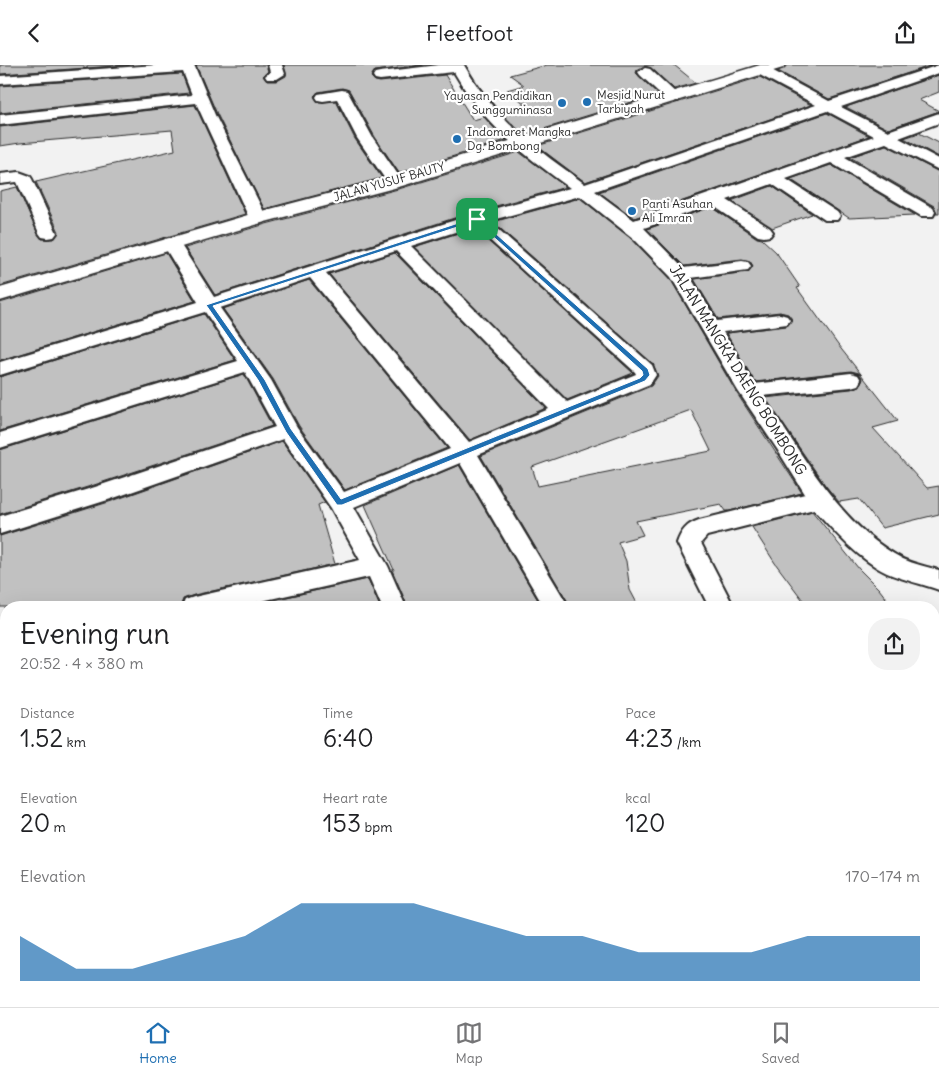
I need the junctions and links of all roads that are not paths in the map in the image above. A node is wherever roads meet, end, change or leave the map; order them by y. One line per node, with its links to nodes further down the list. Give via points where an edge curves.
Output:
1 (188, 66): 7 (street); 9 (street)
2 (457, 66): 6 (street); 15 (street, JALAN MANGKA DAENG BOMBONG, via 496,121)
3 (769, 67): 10 (street, JALAN YUSUF BAUTY); 11 (street)
4 (939, 68): 11 (street)
5 (645, 72): 10 (street)
6 (380, 76)
7 (0, 80)
8 (323, 97): 20 (street, via 342,94 365,138)
9 (201, 98): 13 (street); 25 (street)
10 (673, 98): 15 (street, JALAN YUSUF BAUTY)
11 (827, 107): 14 (street); 21 (street)
12 (939, 118): 14 (street)
13 (0, 120)
14 (886, 137): 16 (street); 17 (street)
15 (519, 143): 20 (street, JALAN YUSUF BAUTY); 21 (street, JALAN MANGKA DAENG BOMBONG)
16 (834, 157): 18 (street); 23 (street)
17 (939, 165)
18 (774, 178): 22 (street); 24 (street)
19 (0, 179): 29 (street, via 24,179)
20 (395, 182): 25 (street, JALAN YUSUF BAUTY)
21 (582, 190): 26 (street); 27 (street, JALAN MANGKA DAENG BOMBONG)
22 (714, 199): 27 (street); 28 (street)
23 (928, 212)
24 (832, 216)
25 (258, 218): 30 (street, JALAN YUSUF BAUTY)
26 (477, 219): 31 (street); 43 (street, via 645,370 643,379)
27 (631, 227): 34 (street, JALAN MANGKA DAENG BOMBONG, via 655,247)
28 (764, 232)
29 (48, 233)
30 (171, 243): 35 (street, JALAN YUSUF BAUTY); 36 (street)
31 (399, 244): 33 (street); 43 (street)
32 (742, 266): 34 (street)
33 (314, 271): 36 (street); 46 (street)
34 (679, 274): 38 (street, JALAN MANGKA DAENG BOMBONG)
35 (0, 295)
36 (209, 305): 39 (street); 40 (street)
37 (780, 320): 38 (street)
38 (711, 328): 42 (street, JALAN MANGKA DAENG BOMBONG)
39 (250, 364): 44 (street); 45 (street)
40 (0, 369)
41 (851, 380): 42 (street)
42 (748, 391): 47 (street, JALAN MANGKA DAENG BOMBONG, via 786,444)
43 (564, 412): 46 (street)
44 (288, 430): 48 (street); 49 (street)
45 (0, 441)
46 (464, 451): 48 (street); 54 (street)
47 (819, 499): 51 (street, JALAN MANGKA DAENG BOMBONG, via 846,529 895,567); 55 (street, via 699,529 691,536 689,543)
48 (340, 503): 50 (street)
49 (0, 525)
50 (376, 567): 52 (street); 53 (street)
51 (939, 580)
52 (221, 601)
53 (391, 601)
54 (553, 601)
55 (718, 601)

